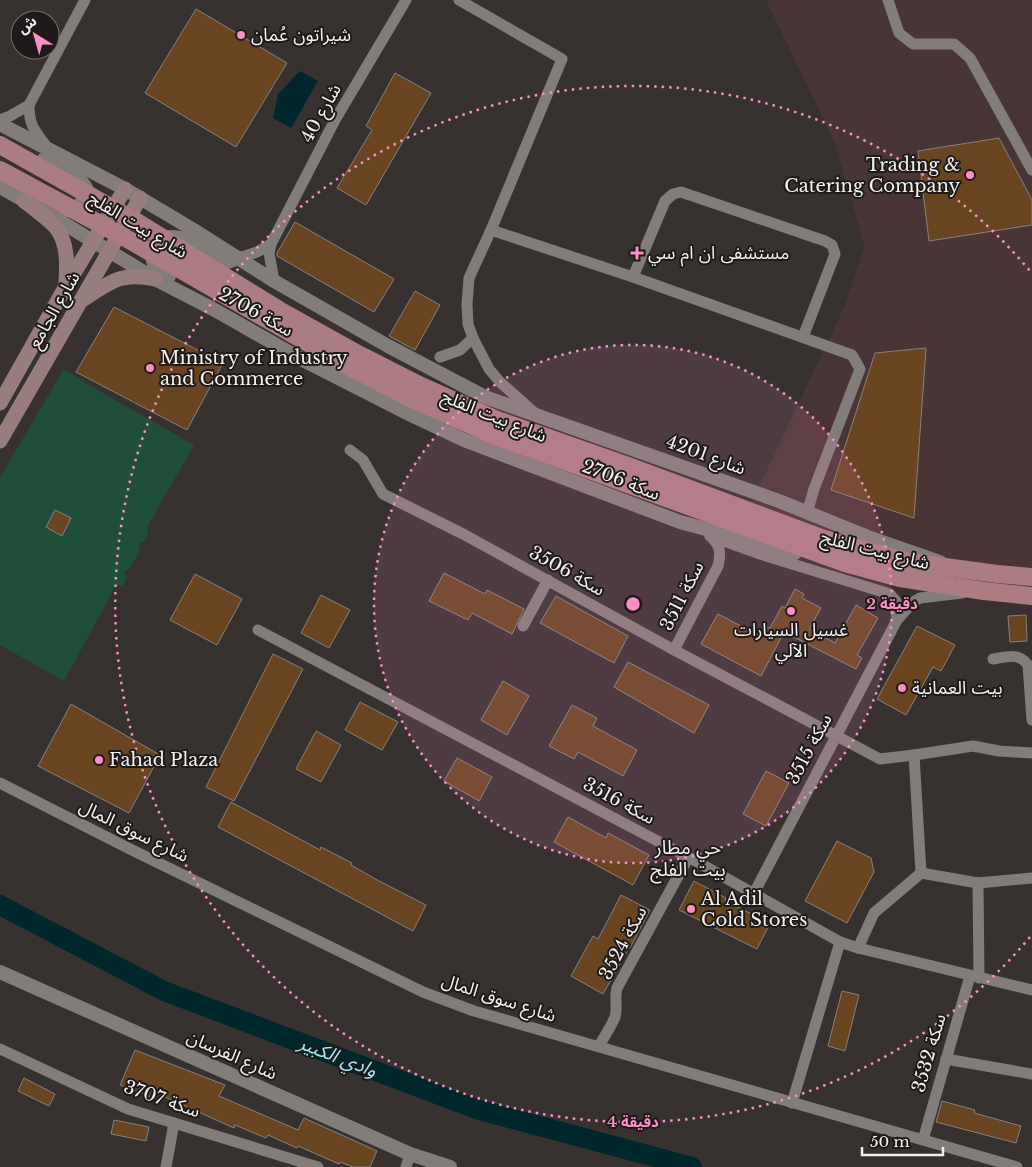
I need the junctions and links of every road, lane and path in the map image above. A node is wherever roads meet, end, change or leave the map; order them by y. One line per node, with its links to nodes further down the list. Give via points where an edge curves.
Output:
1 (85, 0): 5 (street)
2 (406, 0): 19 (street, 40 شارع, via 335,120)
3 (459, 0): 17 (street, شارع 4201, via 562,59)
4 (888, 0): 12 (street, via 899,33 913,44 954,44 970,58)
5 (30, 105): 6 (street); 10 (street, via 29,119 33,130)
6 (0, 120)
7 (0, 124): 10 (street)
8 (0, 138): 13 (street, via 80,179 87,189 86,197 78,206 58,212 10,187)
9 (0, 145): 39 (main road, شارع بيت الفلج, via 135,221 278,310 419,385 498,420 824,539 908,562)
10 (47, 147): 14 (street)
11 (0, 170): 38 (main road, شارع بيت الفلج, via 412,399 493,435)
12 (1032, 170)
13 (0, 187): 16 (street, سكة 2706)
14 (125, 189): 15 (street); 18 (main road, شارع الجامع)
15 (140, 198): 20 (main road, شارع الجامع); 21 (street)
16 (24, 201): 18 (street, سكة 2706); 25 (main road, via 57,228 68,262)
17 (491, 230): 22 (street); 29 (street, شارع 4201, via 469,278 468,324)
18 (93, 242): 20 (street, سكة 2706); 25 (main road, شارع الجامع)
19 (271, 244): 21 (street); 24 (street, 40 شارع, via 269,253)
20 (109, 250): 23 (street, سكة 2706); 26 (main road, شارع الجامع)
21 (239, 258): 24 (street); 27 (street, via 225,262 179,237 160,238 155,244 151,256 154,268 206,300)
22 (633, 277): 28 (street); 28 (street, via 665,201 681,192 825,240 832,245 835,254)
23 (155, 279): 26 (main road, via 129,276 107,284); 27 (street, سكة 2706)
24 (274, 281): 32 (street, via 485,397)
25 (66, 286): 31 (main road, شارع الجامع)
26 (82, 300): 33 (main road, شارع الجامع)
27 (213, 309): 36 (street, سكة 2706, via 303,360 464,440)
28 (803, 337): 35 (street, via 852,355 860,369)
29 (473, 338): 30 (street, via 460,350); 32 (street, شارع 4201, via 489,369)
30 (440, 357)
31 (0, 403)
32 (538, 416): 35 (street, شارع 4201)
33 (0, 441)
34 (350, 450): 41 (street, سكة 3506, via 363,460 383,494)
35 (807, 513): 39 (street, شارع 4201)
36 (680, 522): 37 (street); 38 (street, سكة 2706, via 814,558)
37 (710, 536): 44 (street, via 890,594 896,601); 47 (street, سكة 3511, via 718,543 721,552 718,566)
38 (845, 563): 42 (main road, شارع بيت الفلج, via 900,578)
39 (957, 568): 40 (main road, شارع بيت الفلج)
40 (1032, 577)
41 (548, 580): 45 (street); 47 (street, سكة 3506)
42 (984, 591): 43 (main road, شارع بيت الفلج); 44 (street, سكة 3515, via 920,598)
43 (1032, 596)
44 (896, 620): 50 (street, سكة 3515)
45 (523, 626)
46 (258, 630): 54 (street, سكة 3516)
47 (674, 650): 50 (street, سكة 3506)
48 (993, 659): 49 (street, via 1017,656 1028,665)
49 (1032, 720)
50 (836, 736): 52 (street, سكة 3506, via 880,759); 58 (street, سكة 3515)
51 (1032, 753): 52 (street, سكة 3506, via 973,746)
52 (914, 755): 55 (street)
53 (0, 784): 64 (street, شارع سوق المال, via 423,992 474,1012)
54 (688, 858): 58 (street, سكة 3516); 64 (street, سكة 3524, via 616,988 615,1016)
55 (921, 873): 57 (street); 60 (street, via 874,913)
56 (1032, 878): 57 (street)
57 (978, 883): 62 (street, سكة 3532)
58 (753, 894): 59 (street, سكة 3516)
59 (840, 942): 60 (street, سكة 3516); 68 (street)
60 (858, 948): 62 (street, سكة 3516)
61 (0, 972): 71 (street, شارع الفرسان)
62 (974, 977): 63 (street, سكة 3516); 66 (street, سكة 3532)
63 (1032, 990)
64 (598, 1046): 68 (street, شارع سوق المال)
65 (0, 1049): 69 (street, سكة 3707, via 128,1109)
66 (946, 1059): 67 (street); 70 (street, سكة 3532)
67 (1032, 1074)
68 (792, 1103): 70 (street, شارع سوق المال)
69 (174, 1123): 72 (street); 73 (street, سكة 3707)
70 (923, 1140): 75 (street, شارع سوق المال)
71 (408, 1160): 74 (street, شارع الفرسان)
72 (166, 1167)
73 (318, 1167)
74 (450, 1167)
75 (1017, 1167)

